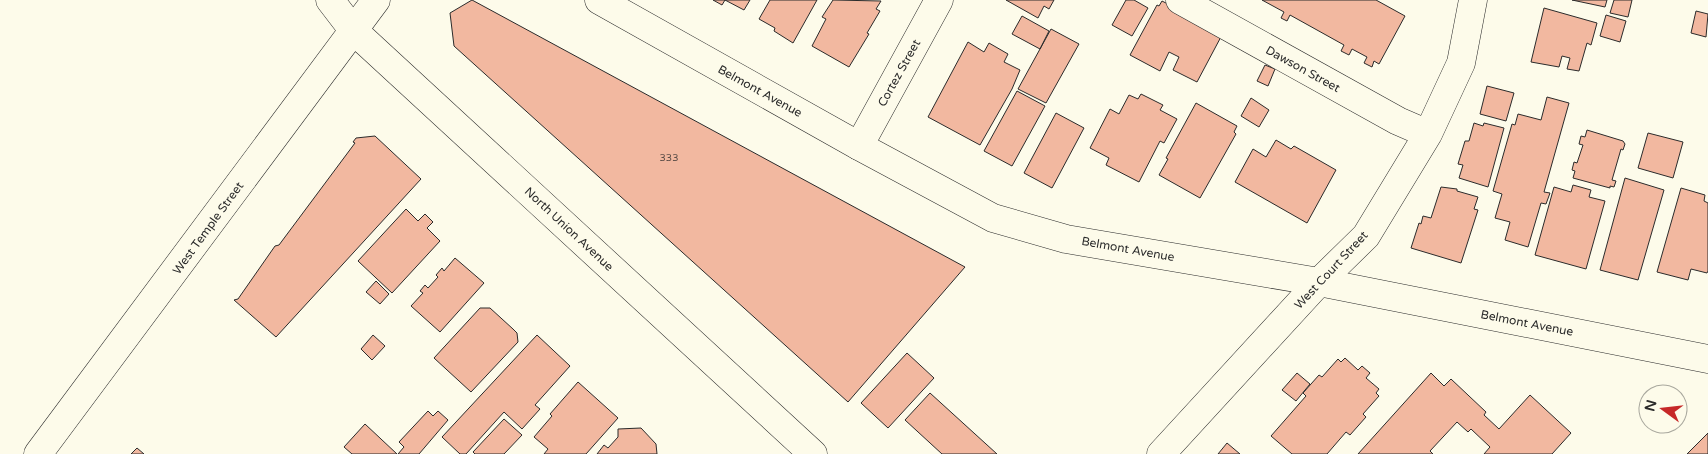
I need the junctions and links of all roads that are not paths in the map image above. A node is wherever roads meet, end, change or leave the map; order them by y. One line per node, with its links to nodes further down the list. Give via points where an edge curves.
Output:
1 (330, 0): 7 (street, North Union Avenue)
2 (376, 0): 7 (street, West Temple Street)
3 (599, 0): 9 (street, Belmont Avenue)
4 (939, 0): 9 (street, Cortez Street)
5 (1180, 0): 8 (street, Dawson Street, via 1398,121)
6 (1473, 0): 8 (street, West Court Street, via 1461,64)
7 (353, 30): 12 (street, West Temple Street); 13 (street, North Union Avenue)
8 (1428, 134): 10 (street, West Court Street, via 1366,236)
9 (859, 146): 10 (street, Belmont Avenue, via 992,218 1066,239)
10 (1319, 282): 11 (street, Belmont Avenue); 14 (street, West Court Street)
11 (1708, 358)
12 (38, 454)
13 (813, 454)
14 (1161, 454)

